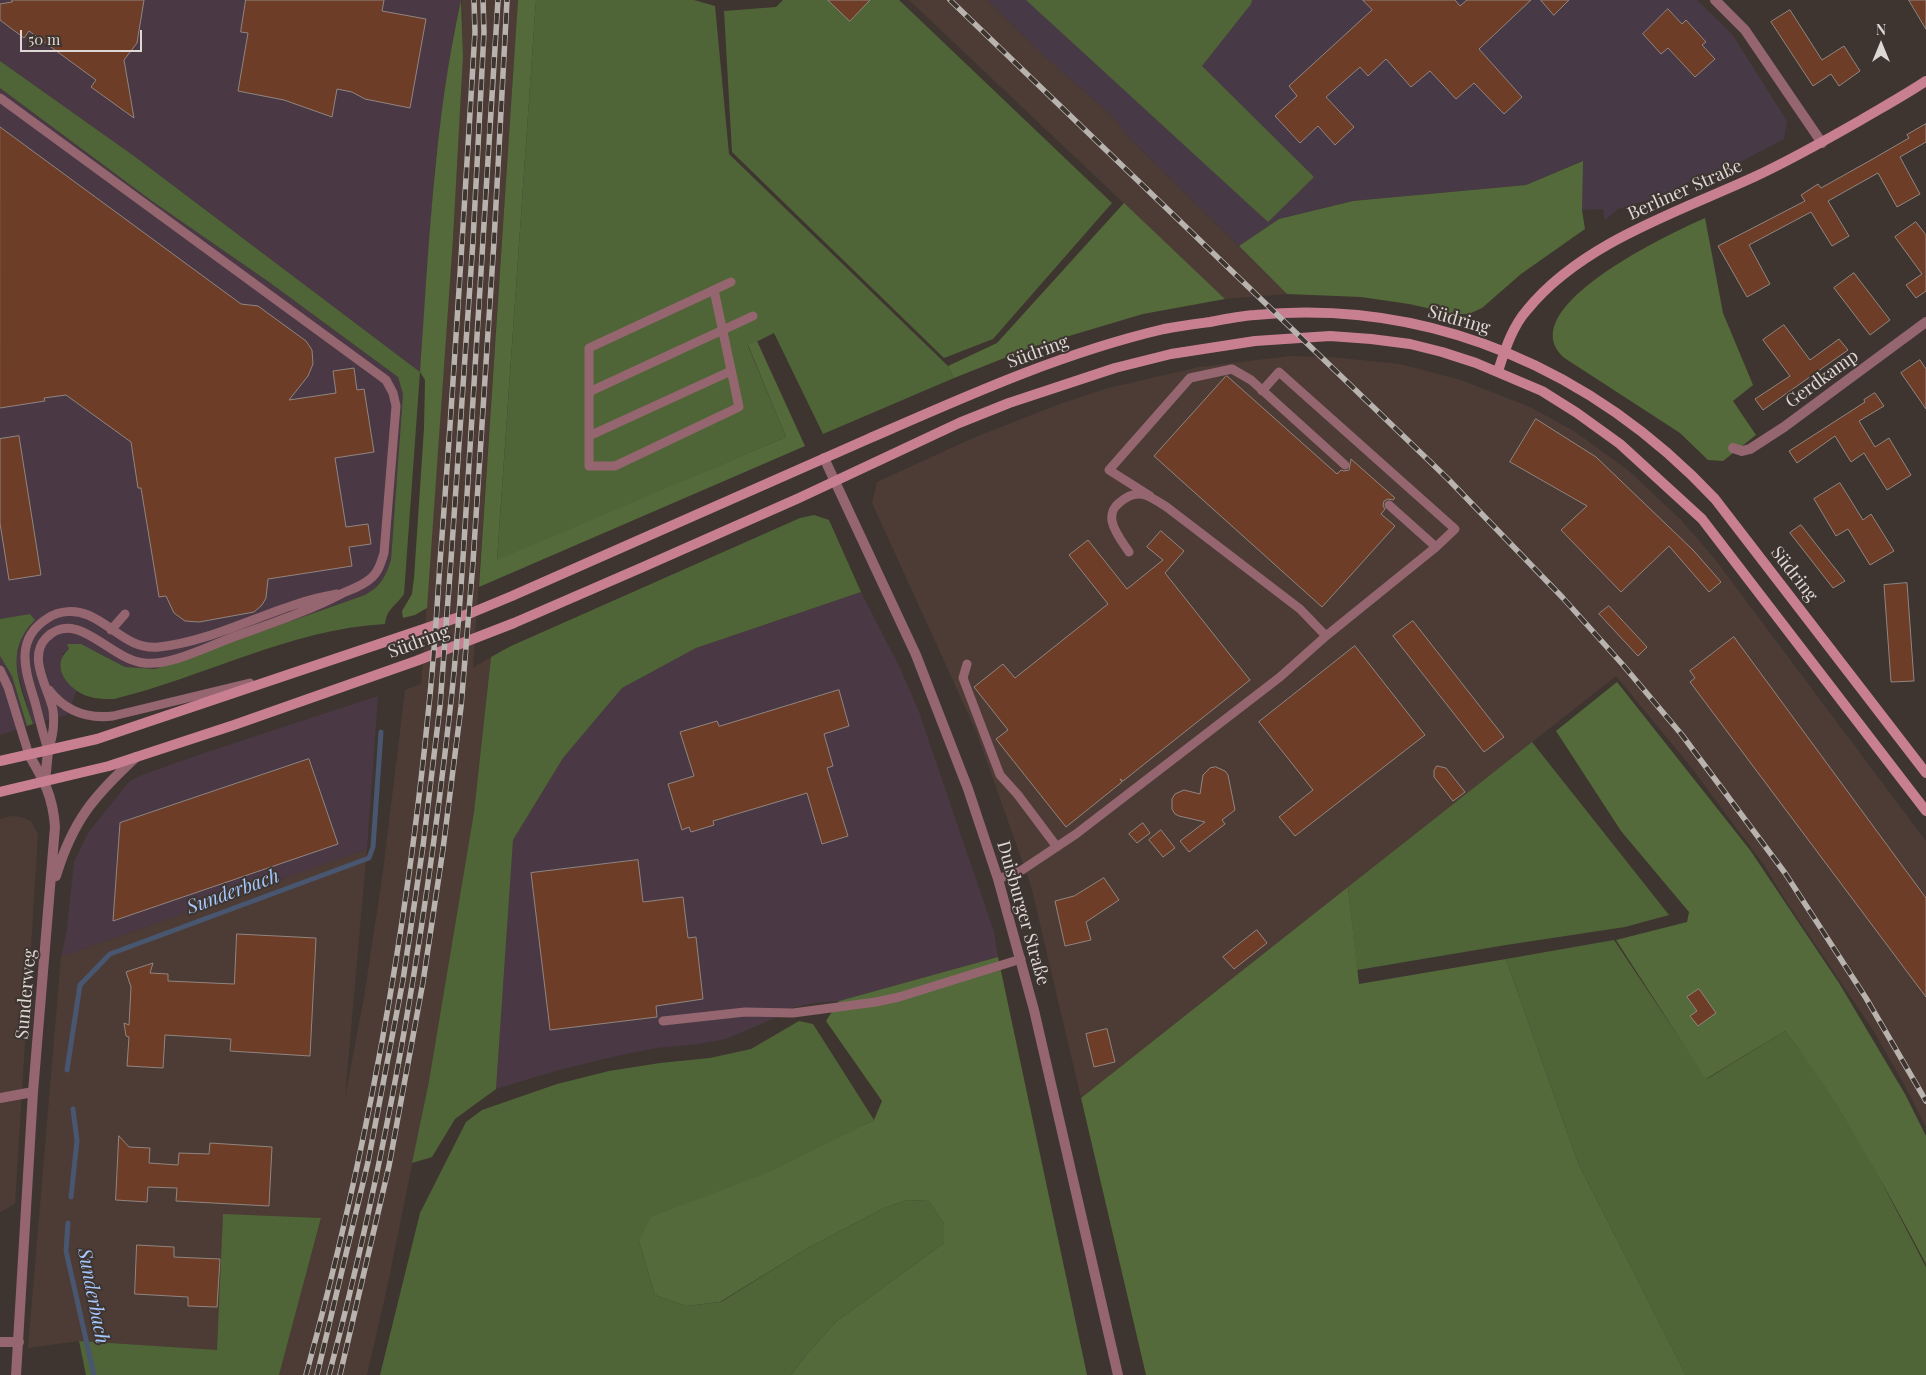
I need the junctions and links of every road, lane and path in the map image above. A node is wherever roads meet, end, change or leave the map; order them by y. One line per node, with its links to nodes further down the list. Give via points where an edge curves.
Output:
1 (1715, 0): 4 (street, via 1745,30)
2 (1926, 81): 4 (main road, Berliner Straße)
3 (0, 98): 24 (lane, via 386,380 396,406 384,553 372,578)
4 (1822, 142): 10 (main road, Berliner Straße, via 1622,237 1584,260 1558,279 1526,310)
5 (730, 282): 6 (lane)
6 (714, 290): 9 (lane); 14 (lane, via 588,348)
7 (753, 316): 9 (lane)
8 (1926, 322): 16 (street, Gerdkamp, via 1784,427 1750,449)
9 (722, 330): 11 (lane); 14 (lane)
10 (1505, 351): 12 (main road, Berliner Straße); 17 (main road, Südring, via 1461,336 1370,317 1304,313 1245,316 1166,329 1051,363); 36 (main road, Südring, via 1573,384 1628,420 1688,470 1715,499)
11 (731, 371): 15 (lane); 15 (lane, via 739,408 616,466 588,466)
12 (1498, 371): 19 (main road, Südring, via 1410,344 1330,336 1255,341 1171,354 1115,368 1009,403); 39 (main road, Südring, via 1542,392 1620,444 1702,519)
13 (1262, 391): 18 (lane); 20 (lane, via 1232,369 1190,378 1109,470); 22 (lane, via 1279,372 1455,529)
14 (588, 392): 15 (lane)
15 (588, 436)
16 (1733, 448)
17 (824, 458): 19 (street); 30 (main road, Südring, via 504,600 431,628)
18 (1345, 465)
19 (835, 482): 34 (main road, Südring, via 514,623 416,661); 41 (street, Duisburger Straße, via 920,663)
20 (1150, 496): 23 (lane, via 1138,493 1128,496 1112,512 1115,531); 27 (lane, via 1300,609)
21 (1389, 505): 22 (lane)
22 (1436, 547): 27 (lane)
23 (1129, 552)
24 (345, 592): 26 (lane, via 316,597 177,644 139,645); 31 (lane, via 320,606 153,664 129,659 73,628 56,630 44,640 40,649 39,669)
25 (125, 614): 26 (lane)
26 (111, 630): 32 (lane, via 90,616 65,612 40,623 29,638 24,660)
27 (1326, 636): 40 (lane, via 1280,677)
28 (967, 664): 40 (lane, via 963,678 1000,775)
29 (0, 670): 33 (lane)
30 (287, 674): 31 (lane, via 99,718 65,706); 32 (main road, Südring, via 98,740)
31 (44, 685): 32 (lane, via 54,724)
32 (48, 751): 33 (main road, Südring); 37 (street)
33 (29, 755): 35 (main road, Südring); 37 (street, Sunderweg)
34 (136, 757): 37 (main road, Südring); 42 (street, Sunderweg, via 104,787 79,819 62,858)
35 (0, 761)
36 (1926, 773)
37 (45, 782): 38 (main road, Südring); 42 (street, Sunderweg, via 55,827)
38 (0, 792)
39 (1926, 810)
40 (1057, 847): 41 (lane, via 1022,870)
41 (998, 879): 43 (street, Duisburger Straße)
42 (50, 899): 45 (street, Sunderweg)
43 (1021, 959): 44 (lane, via 876,1002 793,1013 745,1012); 50 (street, Duisburger Straße)
44 (663, 1021)
45 (34, 1092): 46 (street); 48 (street, Sunderweg)
46 (0, 1098)
47 (0, 1342): 48 (street)
48 (19, 1342): 49 (street, Sunderweg)
49 (16, 1375)
50 (1118, 1375)

